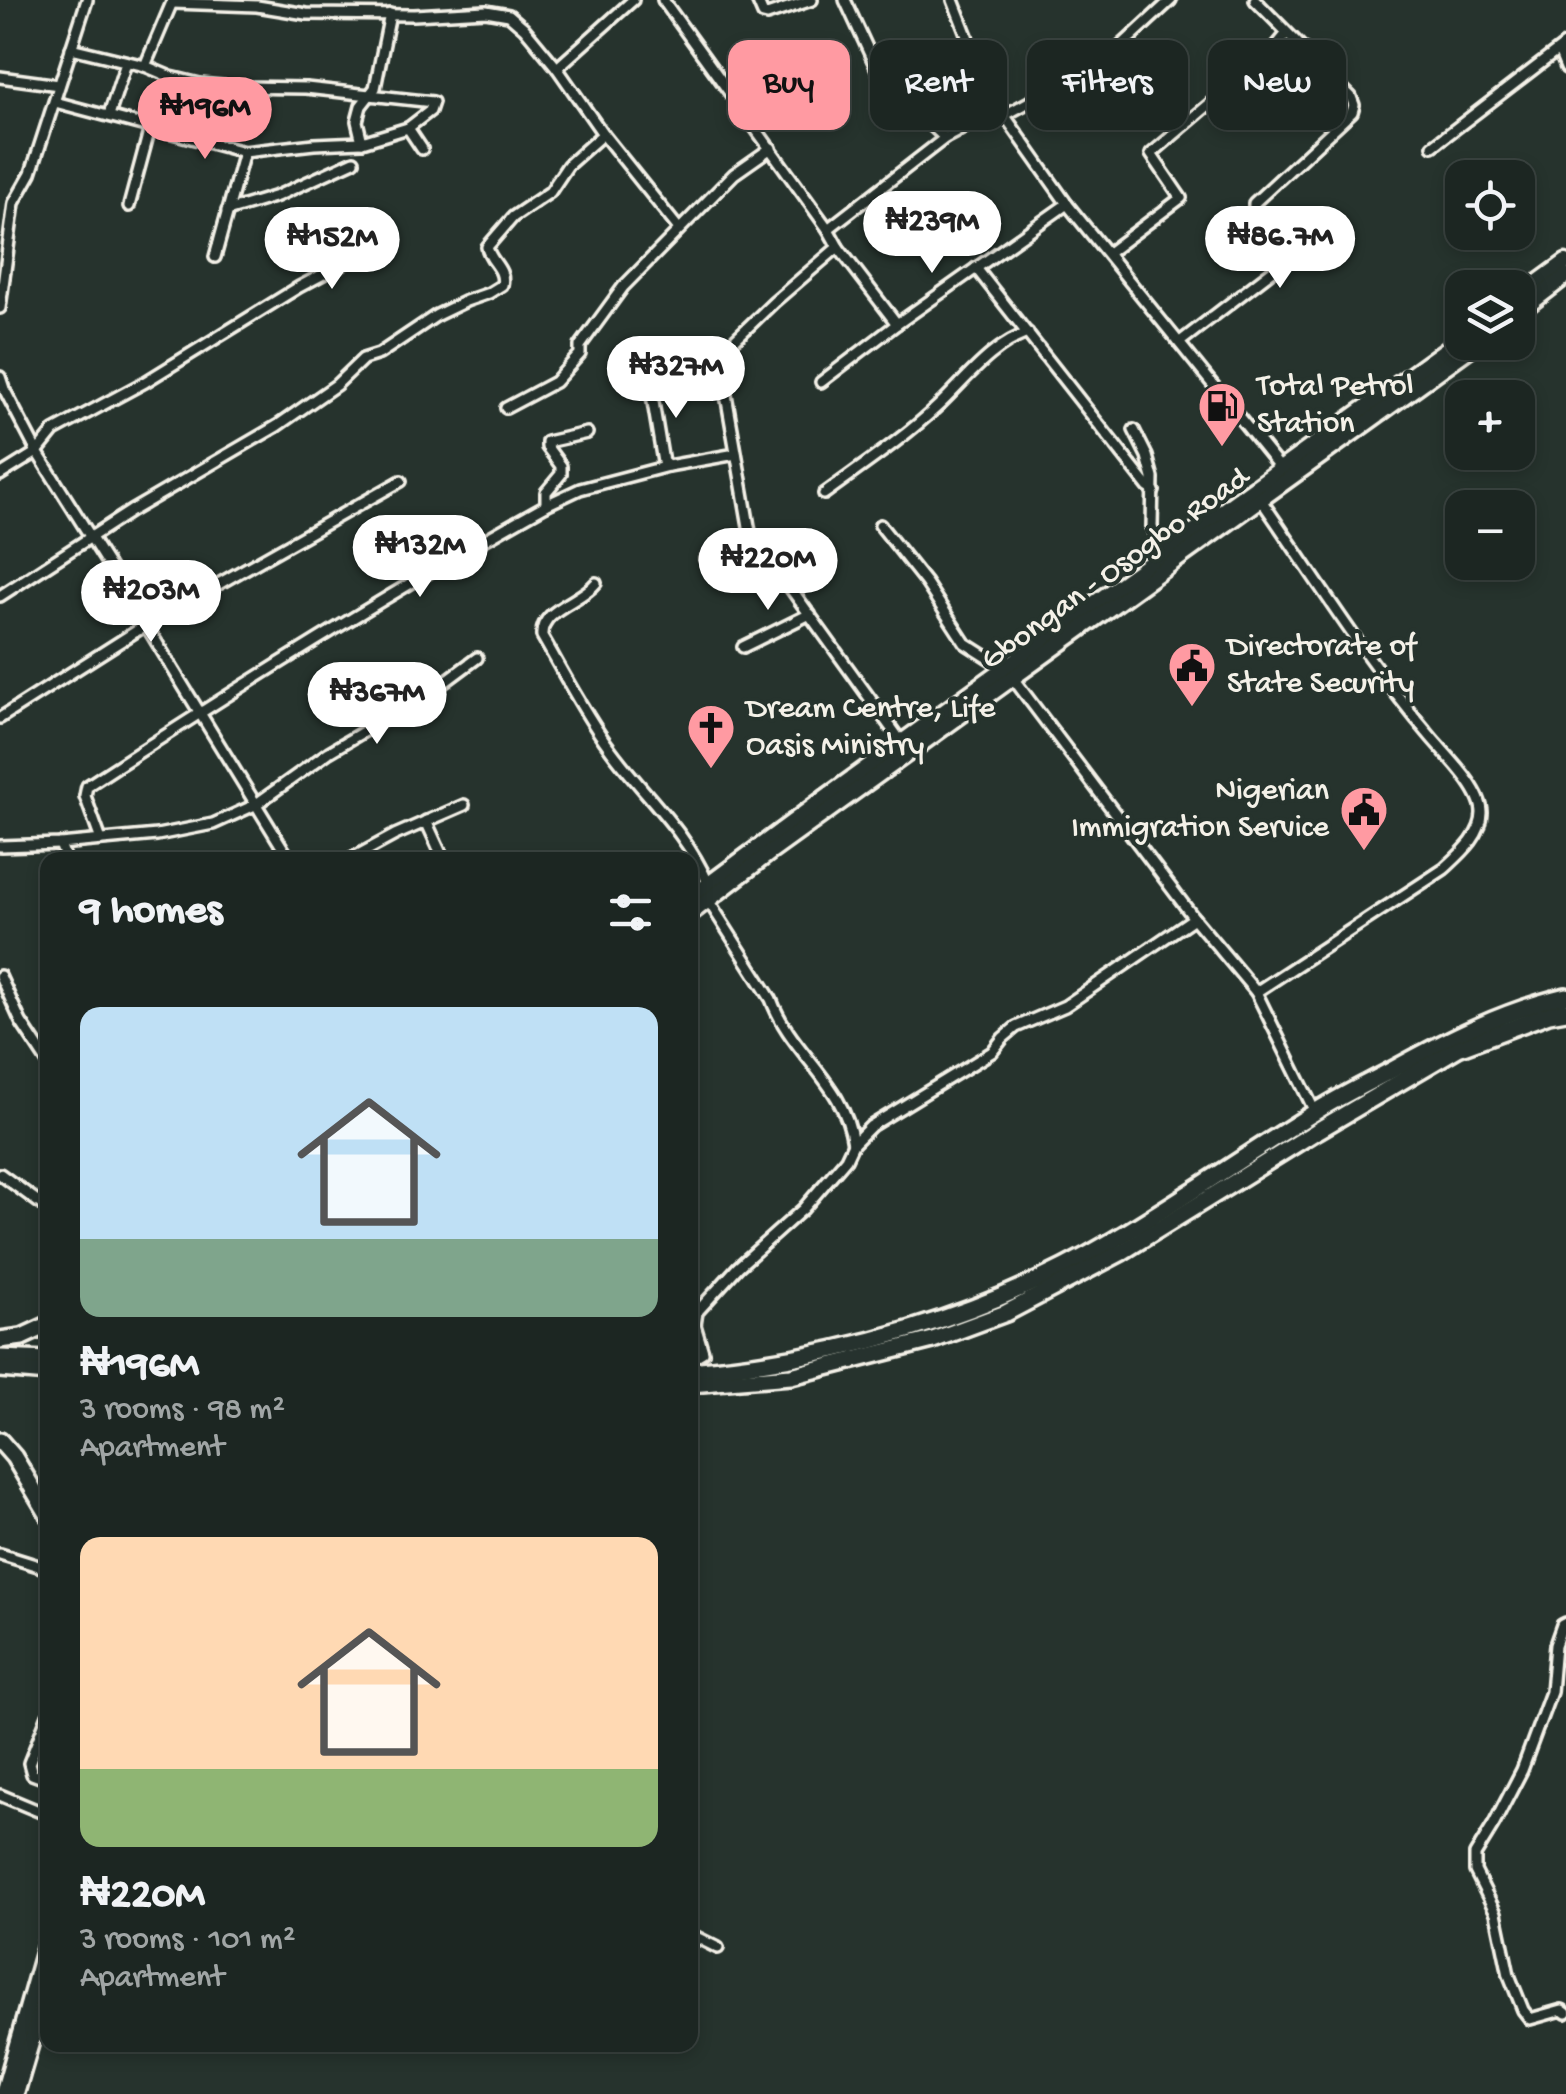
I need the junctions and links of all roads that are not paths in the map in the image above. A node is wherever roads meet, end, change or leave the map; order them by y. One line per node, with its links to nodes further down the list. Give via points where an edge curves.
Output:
1 (87, 0): 16 (street)
2 (413, 0): 13 (street)
3 (632, 0): 20 (street)
4 (663, 0): 36 (street)
5 (757, 0): 6 (street, via 768,16)
6 (812, 0)
7 (845, 0): 33 (street, via 881,78)
8 (1171, 0): 26 (street, via 1106,60)
9 (1256, 0): 14 (street)
10 (957, 1): 15 (street)
11 (173, 2): 12 (street); 19 (street)
12 (390, 14): 13 (street); 24 (street)
13 (414, 15): 20 (street, via 510,15)
14 (1287, 33): 48 (street, via 1152,154 1181,198); 59 (street, via 1352,97 1352,112 1254,203 1281,250 1280,265)
15 (970, 40)
16 (72, 48): 18 (street); 23 (street)
17 (1562, 48): 21 (street); 35 (street)
18 (126, 63): 19 (street); 27 (street)
19 (145, 66): 24 (street, via 200,84)
20 (557, 68): 32 (street)
21 (1566, 68)
22 (0, 77): 23 (street)
23 (59, 85): 25 (street)
24 (369, 94): 30 (street, via 433,102); 34 (street, via 357,121)
25 (55, 102): 27 (street); 41 (street)
26 (1007, 110)
27 (109, 115): 29 (street)
28 (1007, 119): 42 (street)
29 (150, 128): 38 (street); 43 (street)
30 (408, 128): 34 (street); 37 (street)
31 (963, 130): 33 (street)
32 (603, 134): 46 (street); 80 (street, via 550,192 490,242 488,254 503,272 502,285 363,359 276,426)
33 (945, 138): 45 (street)
34 (362, 142): 38 (street)
35 (1432, 146)
36 (771, 148): 45 (street); 46 (street, via 734,174)
37 (422, 149)
38 (244, 152): 44 (street)
39 (354, 161): 44 (street)
40 (0, 201): 41 (street)
41 (14, 203): 56 (street)
42 (1067, 204): 48 (street); 52 (street)
43 (129, 206)
44 (227, 211): 49 (street)
45 (828, 228): 47 (street)
46 (680, 229): 65 (street, via 624,287 555,382)
47 (838, 247): 57 (street); 69 (street, via 724,350)
48 (1108, 253): 59 (street)
49 (215, 256)
50 (346, 262): 68 (street, via 54,431)
51 (1566, 262): 54 (main road)
52 (976, 268): 57 (street); 58 (street)
53 (1566, 276): 55 (main road)
54 (1535, 285)
55 (1535, 300)
56 (0, 308)
57 (897, 324): 64 (street)
58 (1028, 333): 74 (street); 75 (street, via 988,358 914,426)
59 (1180, 342): 71 (street)
60 (644, 348): 70 (street)
61 (1445, 350): 71 (main road, Gbongan - Osogbo Road)
62 (1454, 360): 76 (main road, Gbongan - Osogbo Road)
63 (0, 376): 68 (street)
64 (821, 382)
65 (506, 408)
66 (1134, 430): 74 (street)
67 (586, 432): 77 (street, via 547,442 561,466)
68 (37, 452): 72 (street); 80 (street)
69 (736, 454): 70 (street); 79 (street)
70 (668, 466): 77 (street)
71 (1281, 469): 81 (main road, Gbongan - Osogbo Road)
72 (0, 475)
73 (401, 481): 86 (street)
74 (1154, 491): 81 (street, via 1152,527)
75 (824, 494)
76 (1261, 500): 89 (main road, Gbongan - Osogbo Road); 111 (street, via 1405,706 1466,778 1482,814 1474,837 1444,868)
77 (546, 505): 90 (street)
78 (880, 525): 89 (street, via 965,644)
79 (750, 532): 82 (street); 85 (street)
80 (92, 538): 84 (street); 86 (street)
81 (1161, 555): 89 (main road, Gbongan - Osogbo Road)
82 (705, 560)
83 (596, 583): 103 (street, via 544,622 542,636 611,750)
84 (0, 596)
85 (810, 614): 87 (street); 92 (street)
86 (146, 625): 90 (street); 91 (street)
87 (742, 647)
88 (477, 658): 93 (street)
89 (1009, 673): 92 (main road, Gbongan - Osogbo Road); 107 (main road, Gbongan - Osogbo Road); 109 (street)
90 (200, 713): 93 (street); 96 (street, via 87,786 84,796)
91 (0, 718)
92 (902, 743): 105 (main road, Gbongan - Osogbo Road)
93 (256, 805): 96 (street, via 213,824); 100 (street)
94 (464, 805): 95 (street)
95 (426, 821): 101 (street); 102 (street)
96 (101, 840): 97 (street)
97 (60, 844): 98 (street); 99 (street)
98 (0, 846)
99 (63, 852)
100 (285, 852)
101 (364, 852)
102 (440, 852)
103 (694, 852)
104 (698, 858): 105 (street)
105 (708, 883): 106 (main road, Gbongan - Osogbo Road)
106 (698, 891)
107 (708, 900): 108 (main road, Gbongan - Osogbo Road); 116 (street)
108 (698, 908)
109 (1194, 918): 111 (street); 117 (street)
110 (0, 976): 114 (street)
111 (1256, 992): 115 (street)
112 (1566, 996): 115 (highway, via 1459,1034)
113 (1566, 1011): 129 (highway, via 1458,1048 1122,1252 1006,1313 933,1340 791,1376)
114 (40, 1051)
115 (1315, 1112): 127 (highway, via 1110,1242 1000,1298 890,1337)
116 (848, 1118): 117 (street); 118 (street)
117 (871, 1126): 118 (street)
118 (853, 1144): 121 (street, via 803,1209)
119 (0, 1174): 120 (street)
120 (40, 1203)
121 (698, 1311)
122 (40, 1329): 123 (highway)
123 (0, 1340)
124 (0, 1358): 125 (highway)
125 (40, 1360)
126 (0, 1370): 128 (highway)
127 (698, 1370)
128 (40, 1372)
129 (698, 1383)
130 (0, 1442): 131 (highway)
131 (40, 1500)
132 (0, 1554): 133 (street)
133 (40, 1566)
134 (1566, 1623): 143 (street, via 1555,1645 1551,1692 1522,1770 1476,1855 1475,1871 1496,1912 1523,2010 1530,2019)
135 (40, 1735): 136 (street, via 29,1763)
136 (40, 1777)
137 (0, 1796): 138 (street)
138 (40, 1812)
139 (698, 1938): 140 (street)
140 (718, 1948)
141 (40, 1963): 144 (main road)
142 (40, 2012): 145 (main road)
143 (1566, 2013)
144 (3, 2094)
145 (16, 2094)

